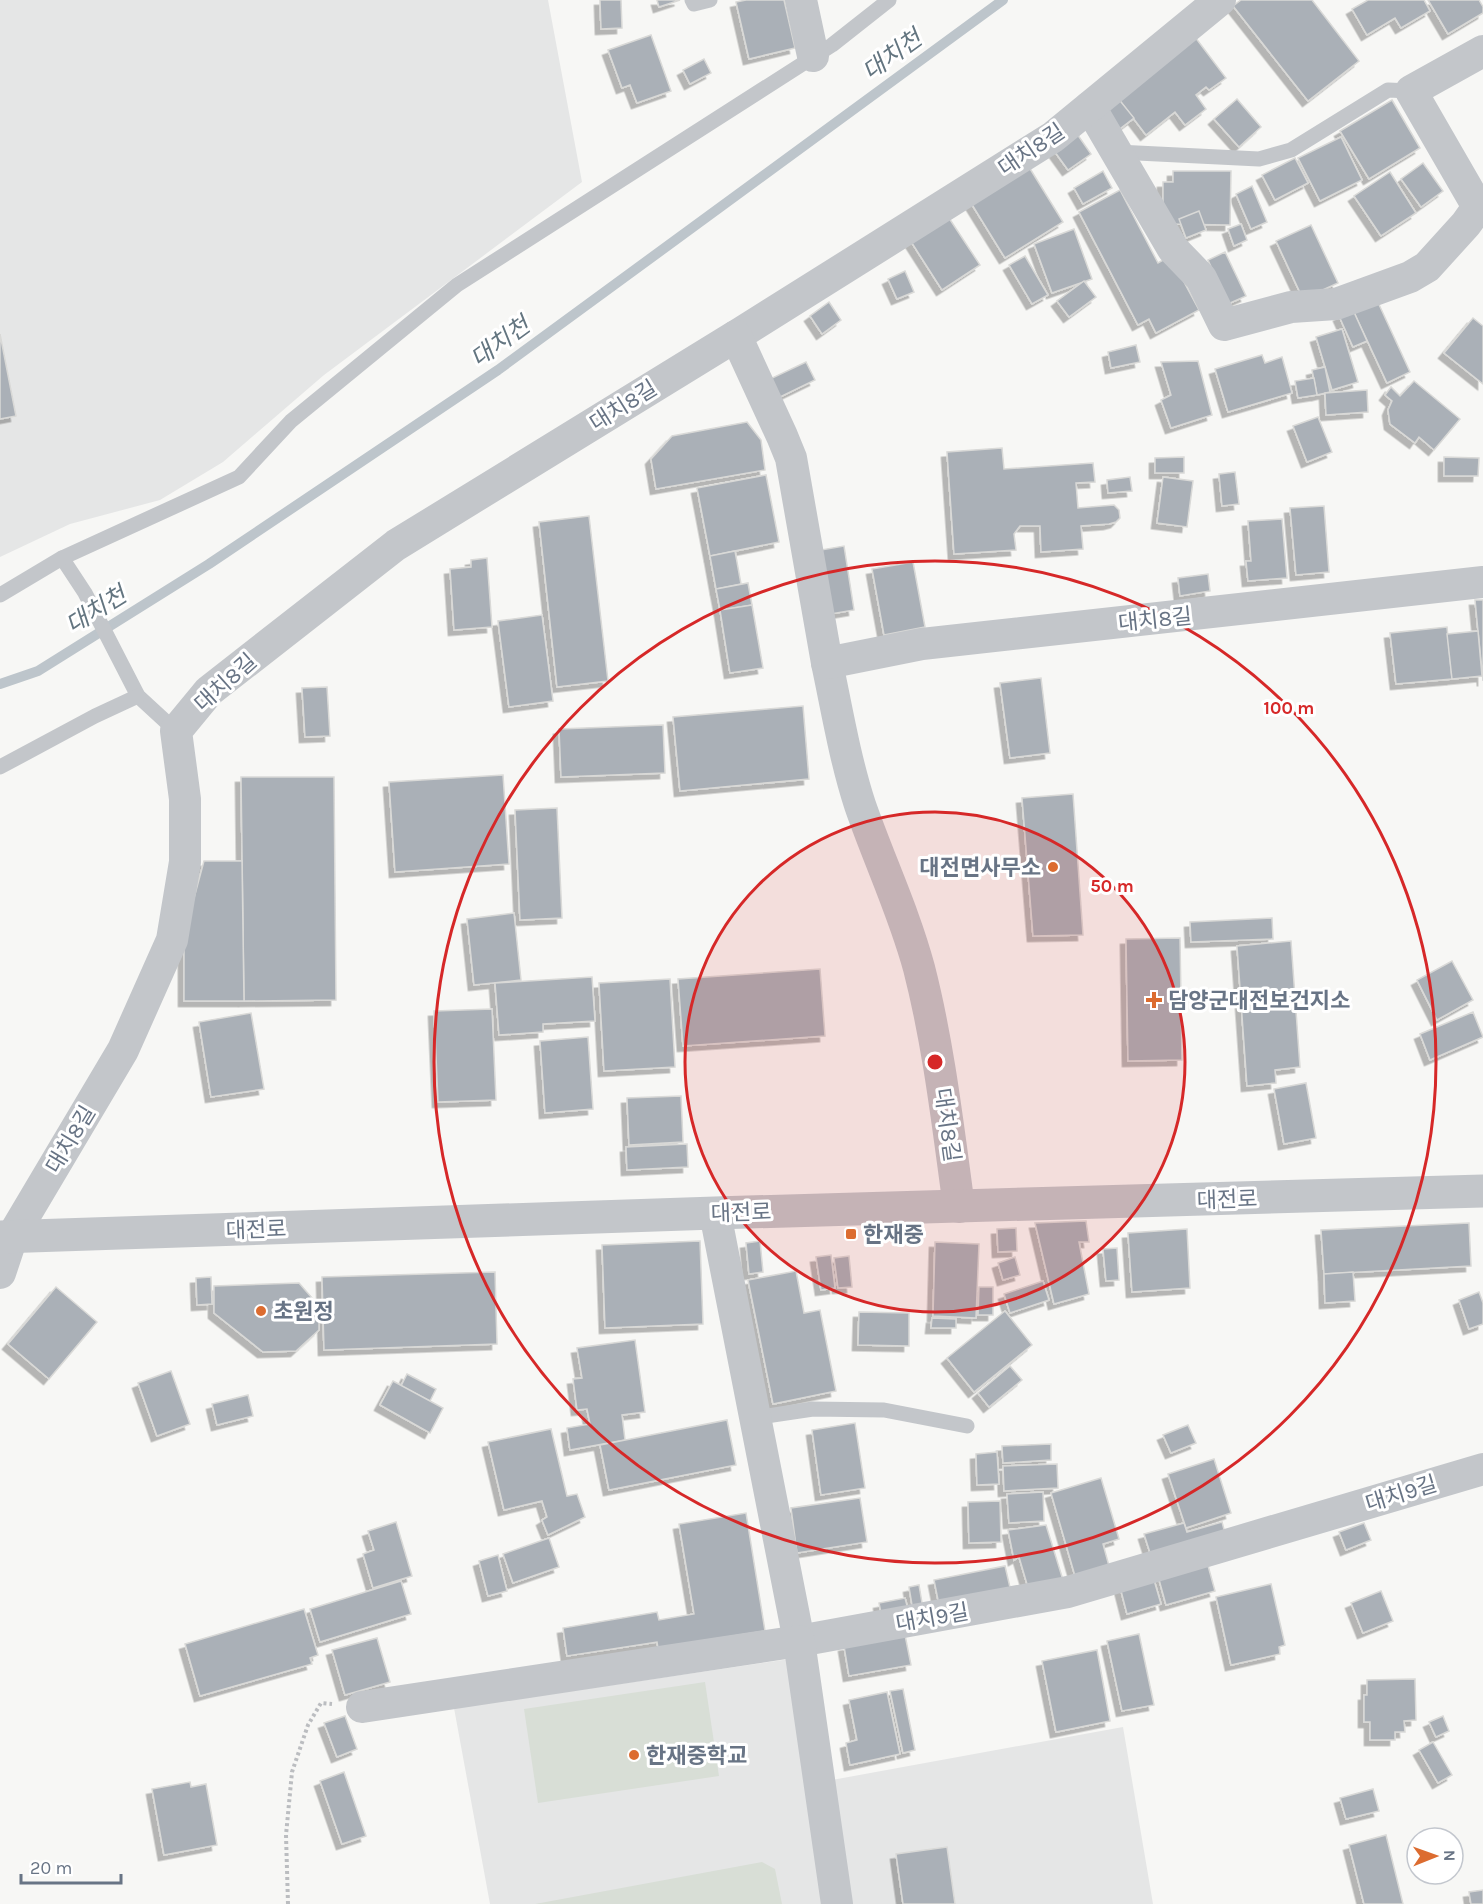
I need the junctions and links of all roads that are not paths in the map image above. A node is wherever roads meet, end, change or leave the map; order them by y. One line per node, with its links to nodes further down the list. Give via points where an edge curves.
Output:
1 (692, 0): 2 (lane, via 694,4)
2 (710, 0)
3 (801, 0): 7 (street)
4 (889, 0): 7 (lane)
5 (1220, 0): 9 (street, 대치8길)
6 (1483, 51): 8 (street)
7 (813, 57): 12 (lane, via 457,285 291,421 239,477)
8 (1411, 91): 10 (lane, via 1388,90 1291,150 1259,159); 10 (street, via 1478,207 1427,267 1336,304 1291,307 1224,325 1201,278 1173,249)
9 (1089, 107): 10 (street); 11 (street, 대치8길, via 1053,137)
10 (1117, 152)
11 (736, 336): 15 (street, 대치8길, via 790,458); 17 (street, 대치8길, via 396,546 209,691)
12 (62, 558): 14 (lane); 16 (lane, via 86,593)
13 (1483, 582): 15 (street, 대치8길, via 922,644)
14 (0, 595)
15 (827, 663): 20 (street, 대치8길, via 860,804 920,970 941,1077)
16 (138, 696): 17 (lane); 18 (lane)
17 (176, 731): 22 (street, 대치8길, via 185,799 185,862 171,940 123,1050)
18 (0, 767)
19 (1483, 1191): 20 (street, 대전로)
20 (959, 1206): 21 (street, 대전로)
21 (715, 1213): 22 (street, 대전로); 24 (street)
22 (6, 1237): 23 (street, 대치8길)
23 (0, 1273)
24 (754, 1418): 25 (lane, via 813,1409 884,1410); 27 (street)
25 (968, 1426)
26 (1483, 1469): 27 (street, 대치9길, via 1068,1592)
27 (799, 1641): 28 (street, 대치9길); 29 (street)
28 (362, 1707)
29 (837, 1904)

